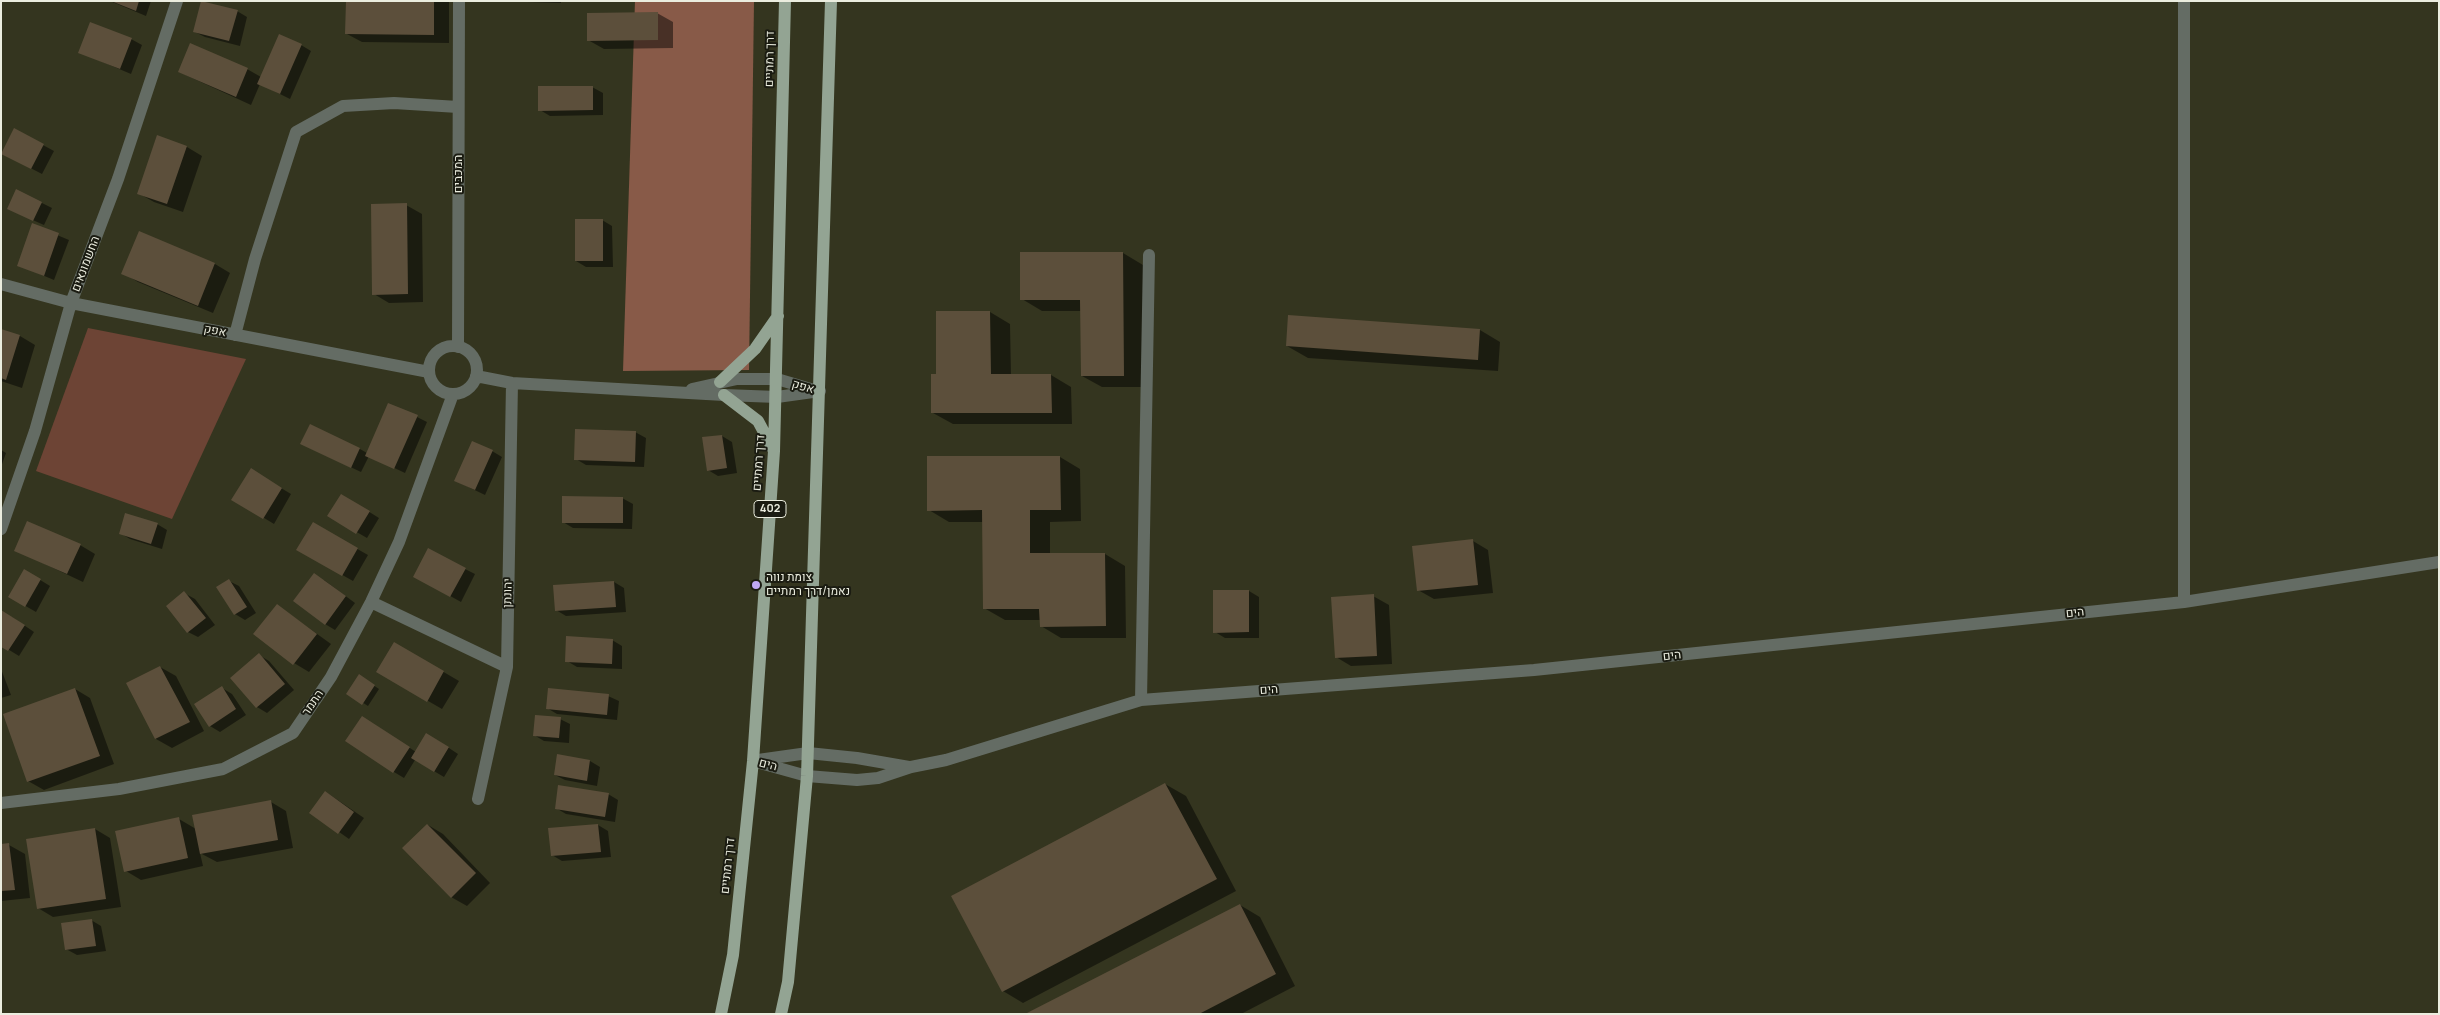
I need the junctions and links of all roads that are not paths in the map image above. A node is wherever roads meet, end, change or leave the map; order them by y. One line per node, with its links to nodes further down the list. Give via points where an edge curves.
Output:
1 (177, 1): 9 (street, החשמונאים, via 118,179)
2 (459, 1): 6 (street, המכבים)
3 (785, 1): 10 (main road, דרך רמתיים / 402)
4 (831, 1): 19 (main road)
5 (2184, 1): 27 (street)
6 (458, 107): 11 (street, via 394,103 343,106 296,132 255,259); 12 (street, המכבים)
7 (1149, 255): 29 (street)
8 (1, 284): 9 (street, אפק)
9 (71, 304): 11 (street, אפק); 24 (street, החשמונאים, via 48,376 35,432)
10 (778, 316): 15 (main road, דרך רמתיים / 402); 16 (main road, via 755,349)
11 (235, 335): 13 (street, אפק)
12 (458, 347): 13 (street, via 437,352); 14 (street, via 475,361)
13 (429, 372): 20 (street, via 434,385)
14 (476, 376): 17 (street, אפק); 20 (street, via 467,389)
15 (777, 379): 16 (street, אפק); 19 (street, אפק); 22 (main road, דרך רמתיים / 402)
16 (720, 382): 18 (street, אפק)
17 (512, 383): 18 (street, אפק); 28 (street, יהונתן)
18 (685, 391): 21 (street, אפק)
19 (820, 392): 22 (street, אפק); 30 (main road)
20 (453, 394): 26 (street, התמר, via 399,542)
21 (724, 395): 22 (street, אפק); 23 (main road, via 758,420)
22 (777, 397): 23 (main road, דרך רמתיים / 402)
23 (774, 451): 31 (main road, דרך רמתיים / 402)
24 (1, 529)
25 (2439, 562): 27 (street, הים)
26 (371, 602): 28 (street); 35 (street, התמר, via 331,676 293,734 223,769 118,789)
27 (2184, 602): 29 (street, הים, via 1525,671)
28 (507, 667): 34 (street, יהונתן)
29 (1141, 700): 32 (street, הים, via 946,760)
30 (808, 753): 31 (street, הים); 32 (street, הים); 33 (main road)
31 (753, 761): 33 (street, הים); 36 (main road, דרך רמתיים / 402, via 733,954)
32 (911, 767): 33 (street, הים, via 878,778 857,780)
33 (807, 776): 37 (main road, via 788,982)
34 (478, 799)
35 (1, 803)
36 (721, 1014)
37 (781, 1014)

